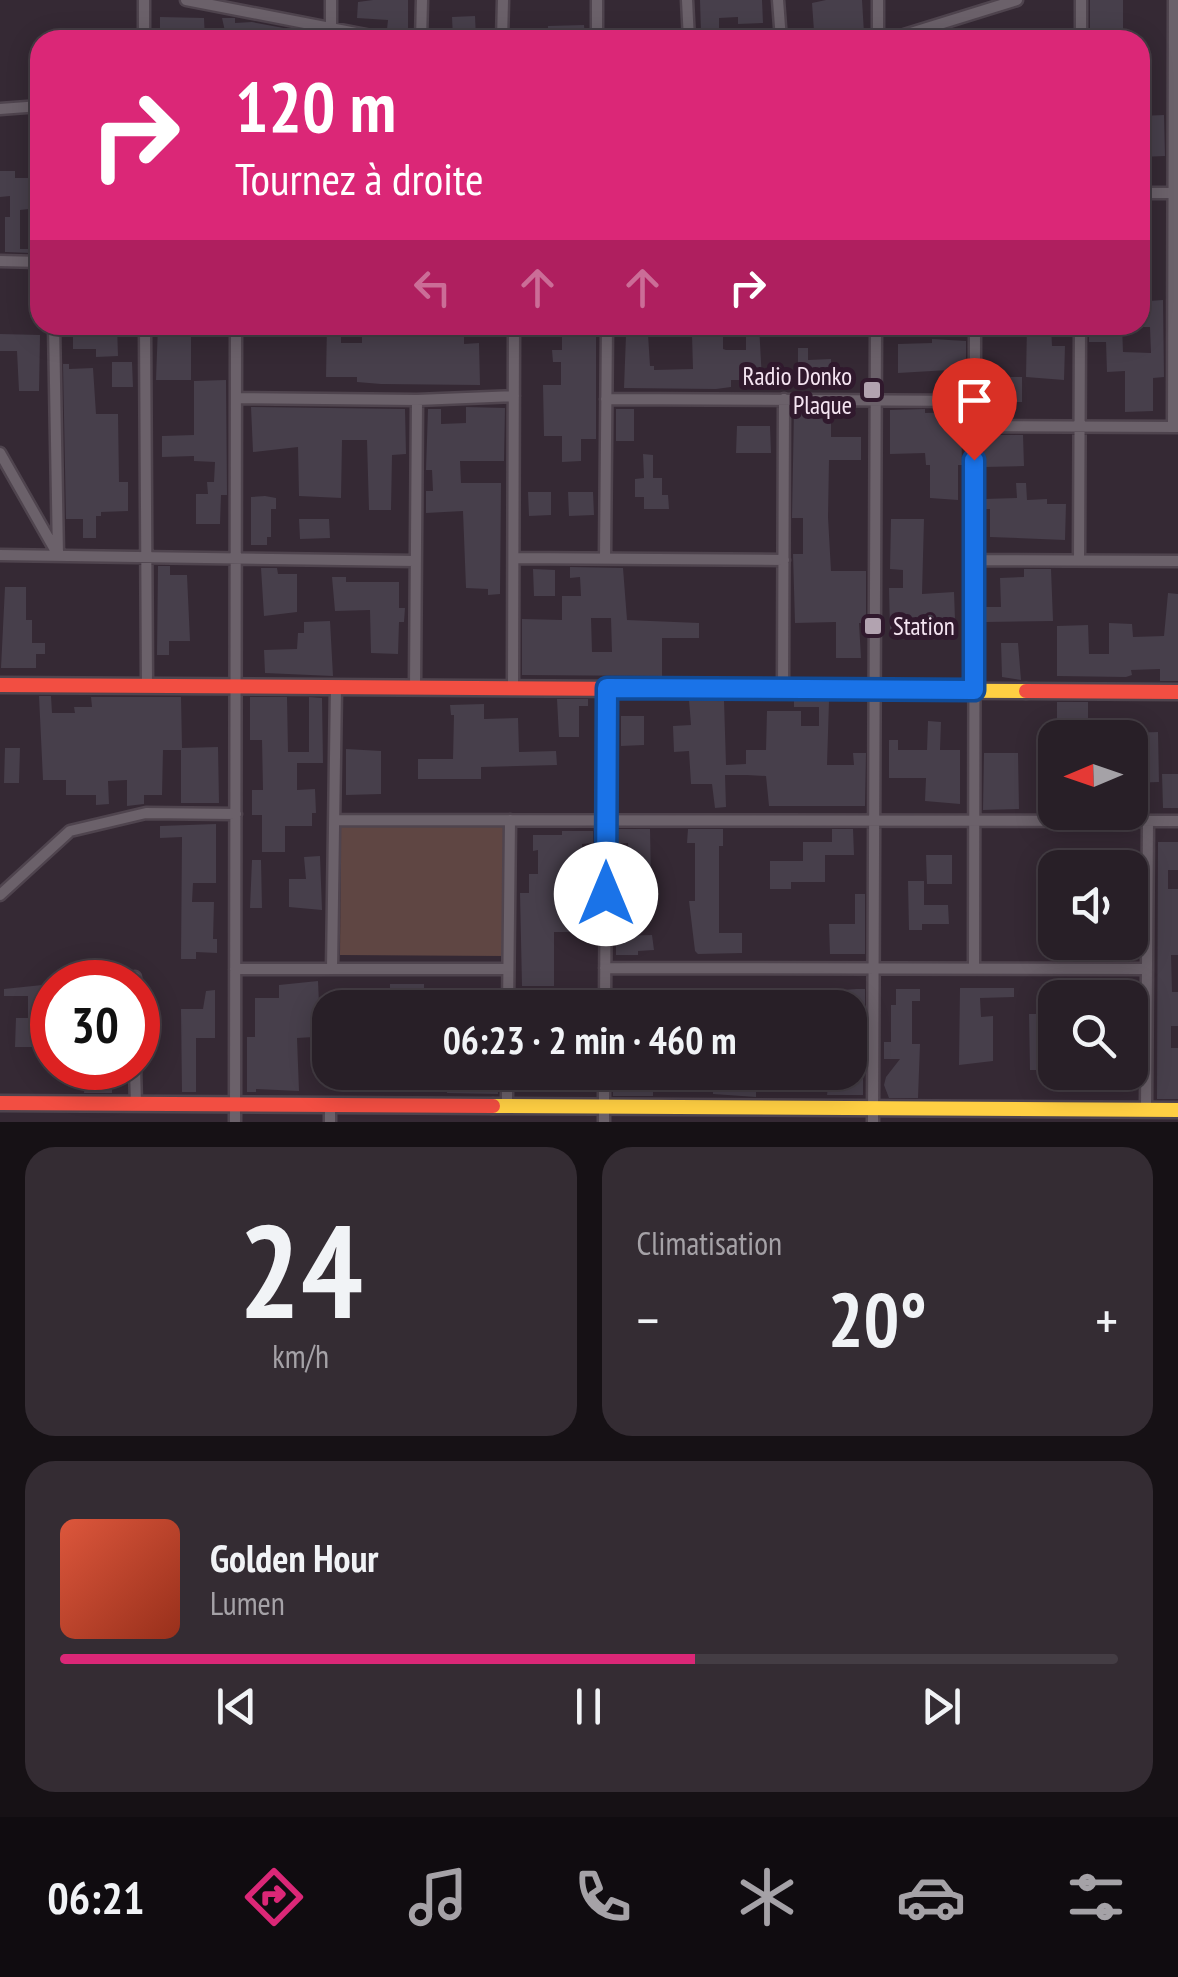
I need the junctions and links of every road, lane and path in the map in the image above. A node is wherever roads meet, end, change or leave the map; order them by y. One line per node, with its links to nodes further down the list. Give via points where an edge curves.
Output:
1 (144, 0): 13 (street)
2 (186, 0): 14 (street)
3 (331, 0): 15 (street)
4 (422, 0): 16 (street)
5 (503, 0): 17 (street)
6 (597, 0): 18 (street)
7 (686, 0): 19 (street)
8 (778, 0): 20 (street)
9 (878, 0): 21 (street)
10 (1017, 0): 22 (street)
11 (1081, 0): 23 (street)
12 (1174, 0): 27 (street)
13 (144, 30)
14 (314, 30)
15 (331, 30)
16 (421, 30)
17 (502, 30)
18 (597, 30)
19 (688, 30)
20 (780, 30)
21 (878, 30)
22 (920, 30)
23 (1081, 30)
24 (30, 107): 25 (street)
25 (0, 109)
26 (1150, 193): 27 (street)
27 (1176, 193): 47 (street)
28 (0, 261): 29 (street)
29 (30, 262)
30 (54, 335): 50 (street)
31 (145, 335): 51 (street)
32 (236, 335): 39 (street)
33 (514, 335): 38 (street)
34 (607, 335): 40 (street)
35 (876, 335): 43 (street)
36 (975, 335): 44 (street)
37 (1080, 335): 46 (street)
38 (514, 396): 42 (street); 53 (street)
39 (236, 398): 42 (street); 52 (street)
40 (606, 399): 41 (street); 54 (street)
41 (784, 399): 43 (street); 55 (street)
42 (417, 400): 57 (street)
43 (876, 400): 44 (street); 67 (street)
44 (974, 400): 45 (street)
45 (974, 426): 46 (street); 56 (street)
46 (1080, 426): 47 (street); 58 (street)
47 (1175, 427)
48 (0, 453): 50 (street)
49 (0, 555): 50 (street)
50 (58, 556): 51 (street)
51 (146, 557): 52 (street); 61 (street)
52 (238, 558): 57 (street); 62 (street)
53 (514, 558): 54 (street); 65 (street)
54 (605, 559): 55 (street)
55 (784, 560): 68 (street)
56 (974, 560): 58 (street); 69 (street)
57 (415, 561): 64 (street)
58 (1079, 561): 59 (street)
59 (1178, 561)
60 (0, 685): 61 (street)
61 (147, 686): 62 (street)
62 (236, 686): 63 (street); 71 (street)
63 (336, 686): 64 (street); 72 (street)
64 (414, 687): 65 (street)
65 (513, 688): 66 (street)
66 (607, 688): 68 (street); 74 (street)
67 (874, 688): 68 (street); 69 (street); 75 (street)
68 (783, 689)
69 (974, 690): 70 (street); 76 (street)
70 (1178, 692)
71 (236, 814): 81 (street, via 146,813 70,831); 85 (street)
72 (334, 820): 73 (street); 86 (street)
73 (510, 820): 74 (street); 88 (street)
74 (606, 820): 75 (street); 82 (street)
75 (874, 821): 76 (street); 83 (street)
76 (974, 821): 77 (street); 84 (street)
77 (1038, 821)
78 (1148, 822): 79 (street)
79 (1178, 822)
80 (1148, 830): 87 (street)
81 (0, 895)
82 (605, 968): 83 (street); 90 (street)
83 (873, 968): 84 (street); 101 (street)
84 (974, 968): 87 (street)
85 (235, 969): 86 (street); 95 (street)
86 (332, 969): 88 (street)
87 (1147, 969): 98 (street)
88 (508, 970): 89 (street)
89 (508, 990)
90 (605, 990)
91 (136, 1090): 94 (street)
92 (506, 1090): 97 (street)
93 (0, 1103): 94 (street)
94 (136, 1104): 95 (street)
95 (235, 1104): 96 (street); 102 (street)
96 (330, 1105): 97 (street); 103 (street)
97 (506, 1106): 100 (street)
98 (1146, 1110): 99 (street); 101 (street)
99 (1178, 1110)
100 (604, 1114): 101 (street)
101 (873, 1115)
102 (235, 1122)
103 (330, 1122)

